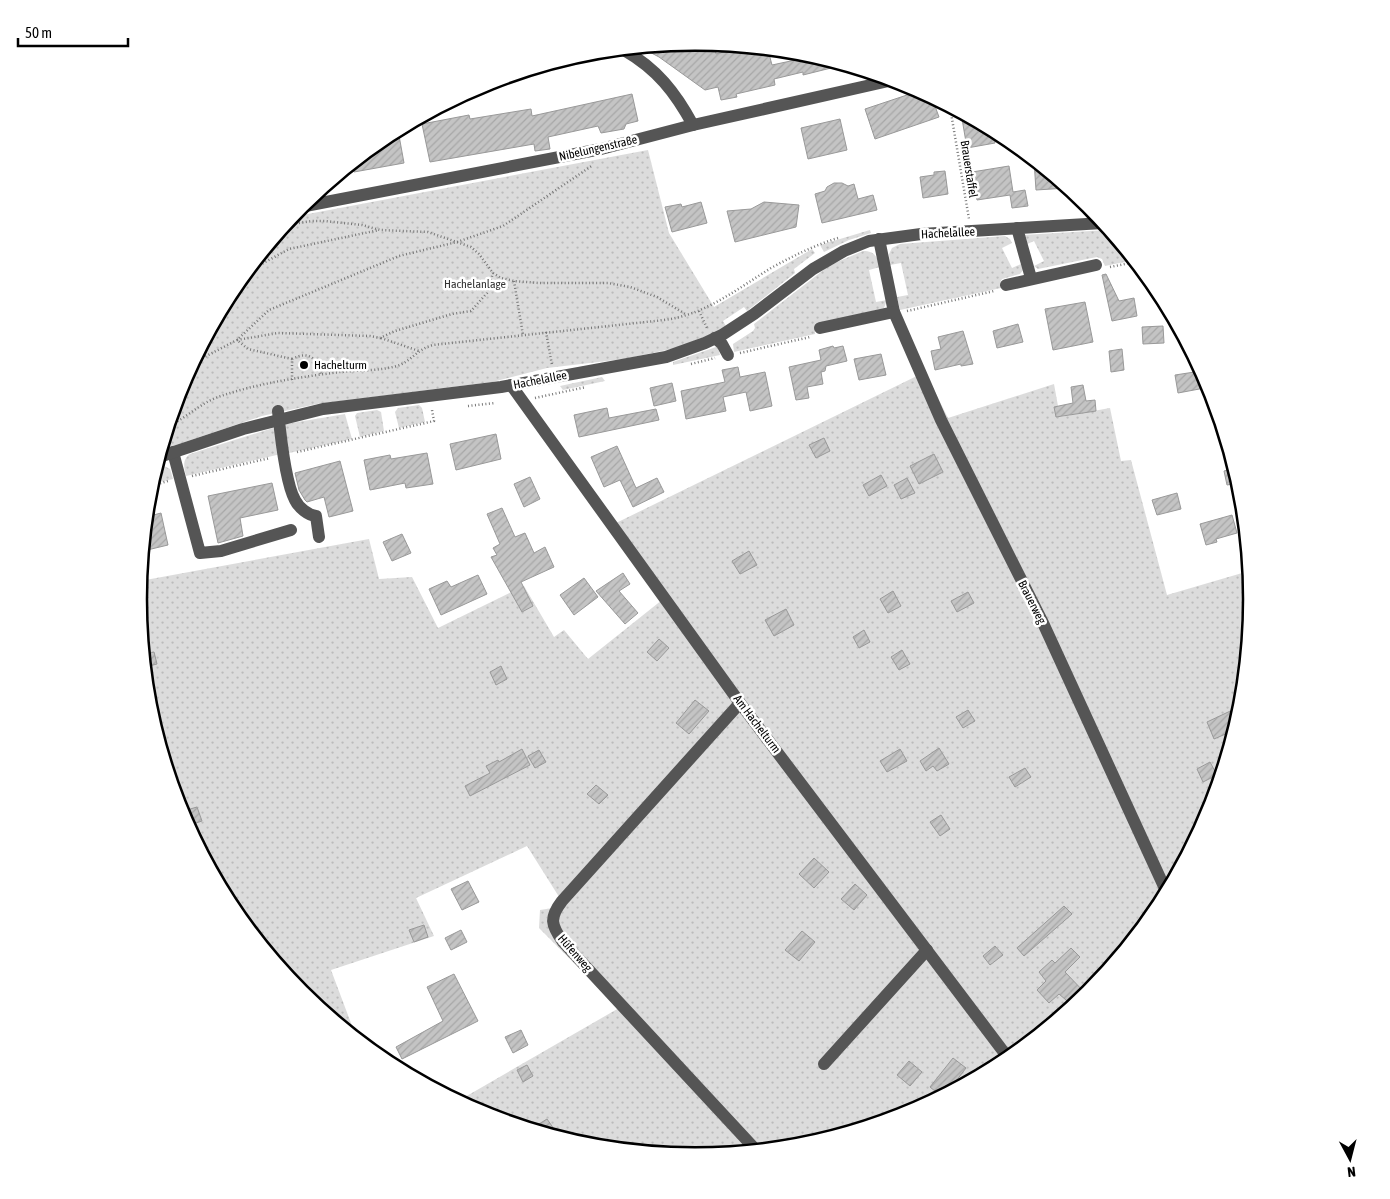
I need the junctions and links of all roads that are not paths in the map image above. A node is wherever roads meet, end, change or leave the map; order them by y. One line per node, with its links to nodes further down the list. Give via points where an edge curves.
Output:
1 (631, 55): 3 (street, via 671,88)
2 (879, 83): 3 (street, Nibelungenstraße)
3 (693, 125): 4 (street, Nibelungenstraße, via 601,149)
4 (316, 204)
5 (1094, 224): 6 (street, Hachelallee)
6 (1017, 228): 7 (street, Hachelallee); 9 (street)
7 (880, 239): 11 (street); 13 (street, Hachelallee, via 811,266 754,314)
8 (1096, 265): 9 (street)
9 (1031, 278): 10 (street)
10 (1006, 285)
11 (894, 312): 12 (street); 22 (street, Brauerweg, via 940,420 1043,623)
12 (820, 328)
13 (715, 338): 14 (street); 15 (street, Hachelallee, via 666,356)
14 (728, 355)
15 (511, 385): 16 (street, Hachelallee); 21 (street, Am Hachelturm)
16 (279, 415): 17 (street, Hachelallee); 20 (street, via 294,500 311,516 316,516)
17 (173, 452): 18 (street, Hachelallee); 19 (street, via 200,553 221,551)
18 (166, 454)
19 (291, 530)
20 (319, 536)
21 (740, 703): 23 (street, Am Hachelturm); 26 (street, Hüfenweg, via 562,901 553,912 553,918 563,942)
22 (1163, 885)
23 (926, 950): 24 (street, Am Hachelturm); 25 (street)
24 (1004, 1052)
25 (824, 1064)
26 (751, 1145)

